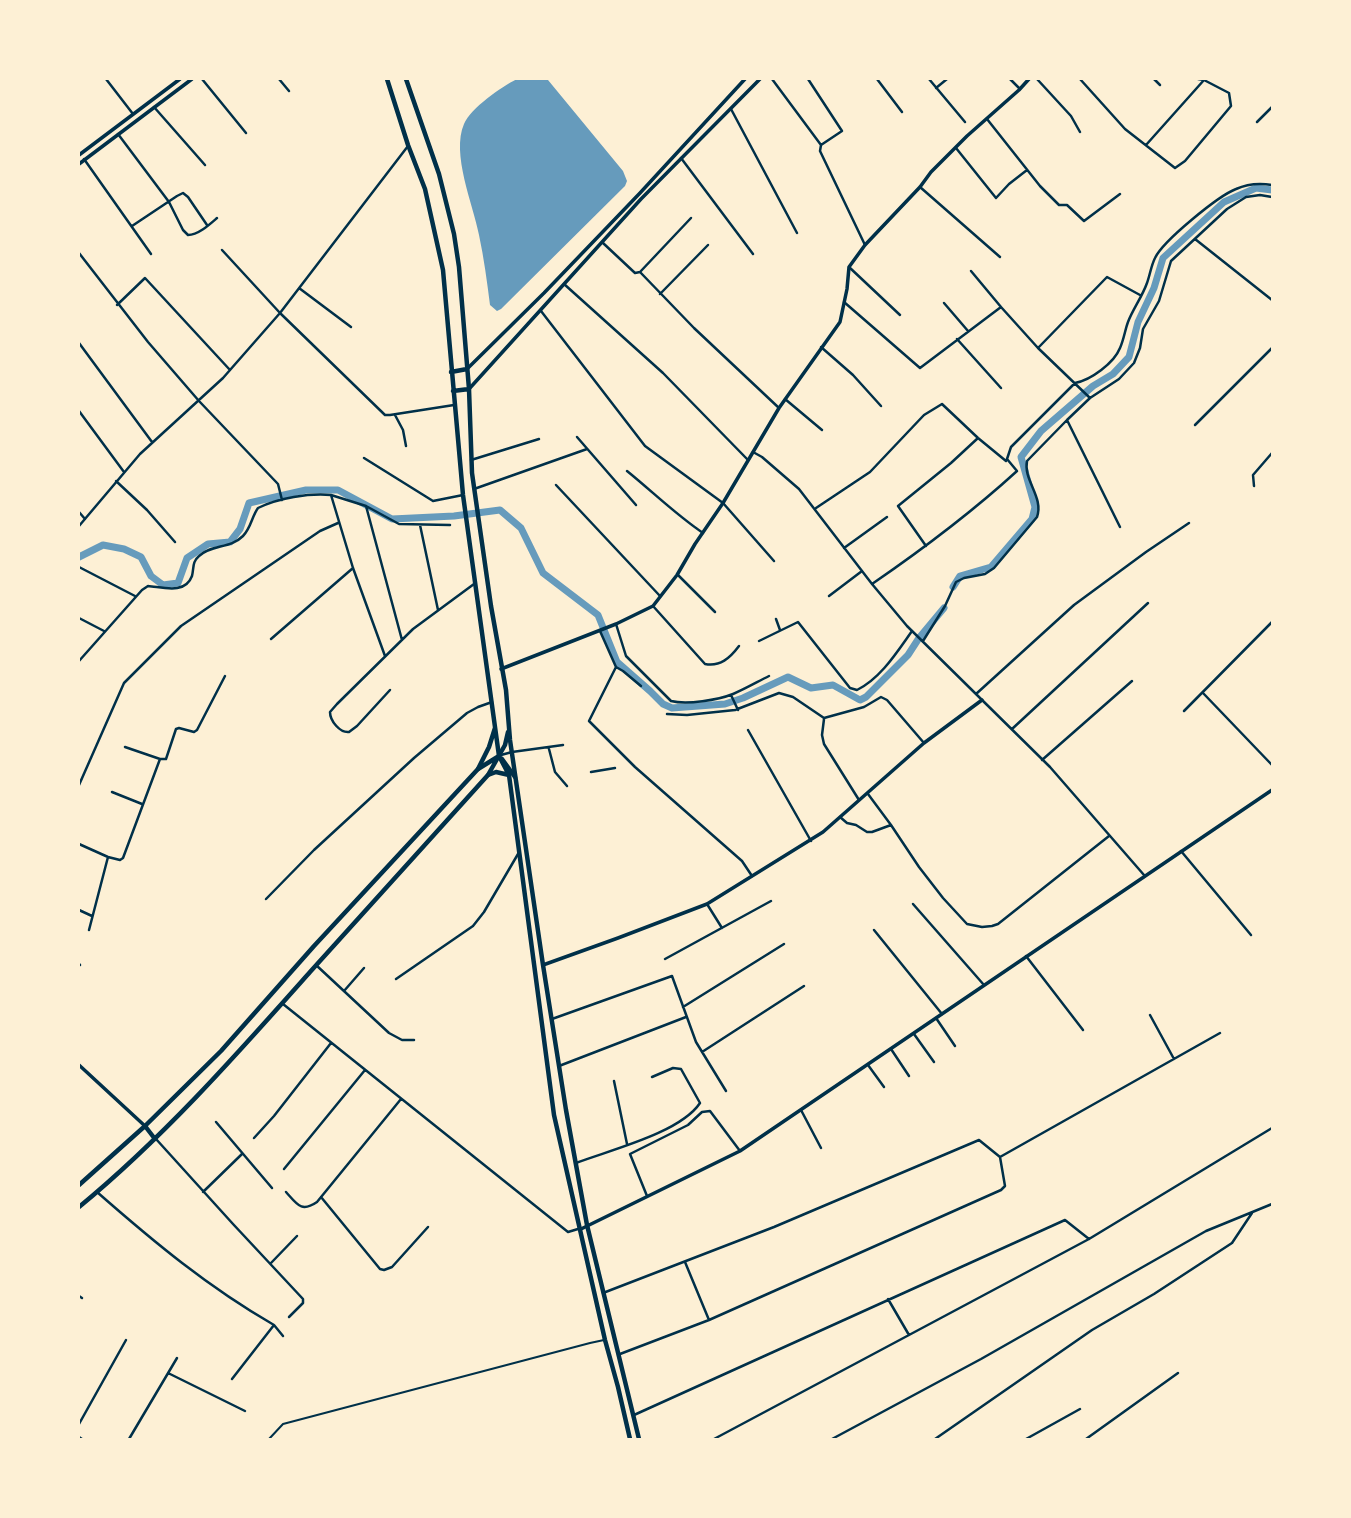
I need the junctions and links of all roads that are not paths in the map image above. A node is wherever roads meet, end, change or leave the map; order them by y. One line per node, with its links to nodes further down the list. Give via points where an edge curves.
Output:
1 (106, 79): 31 (street)
2 (180, 79): 22 (street)
3 (192, 79): 27 (street)
4 (202, 79): 36 (street)
5 (279, 79): 26 (street)
6 (387, 79): 38 (main road)
7 (406, 79): 90 (main road, via 449,213 459,267)
8 (745, 79): 70 (street)
9 (760, 79): 29 (street)
10 (772, 79): 39 (street)
11 (808, 79): 39 (street, via 842,131)
12 (877, 79): 30 (street)
13 (929, 79): 24 (street)
14 (947, 79): 24 (street)
15 (1010, 79): 25 (street)
16 (1029, 79): 25 (street)
17 (1037, 79): 35 (street)
18 (1080, 79): 40 (street)
19 (1154, 79): 23 (street)
20 (1198, 79): 21 (street)
21 (1204, 80): 40 (street); 40 (street, via 1229,93 1231,106 1185,161 1175,168)
22 (172, 81): 31 (street)
23 (1160, 85)
24 (936, 88): 33 (street)
25 (1020, 89): 32 (street)
26 (289, 91)
27 (154, 107): 37 (street); 46 (street)
28 (1272, 107): 34 (street)
29 (731, 109): 43 (street); 57 (street)
30 (902, 112)
31 (132, 114): 42 (street)
32 (987, 119): 41 (street); 47 (street)
33 (965, 121)
34 (1257, 122)
35 (1080, 132)
36 (246, 133)
37 (118, 134): 44 (street); 52 (street)
38 (408, 145): 72 (street); 92 (main road, via 425,189 443,270)
39 (821, 145): 61 (street)
40 (1146, 146)
41 (956, 148): 47 (street, via 996,198); 49 (street)
42 (79, 155)
43 (681, 158): 59 (street); 65 (street)
44 (84, 159): 45 (street); 55 (street)
45 (79, 164)
46 (205, 165)
47 (1027, 170): 50 (street, via 1059,205 1067,205 1084,221)
48 (1272, 185): 74 (street, via 1236,189 1199,214 1156,255)
49 (920, 187): 61 (street); 66 (street)
50 (1120, 194)
51 (1272, 197): 58 (street, via 1246,197)
52 (169, 202): 55 (street); 56 (street, via 185,194); 56 (street, via 188,235)
53 (217, 218): 56 (street)
54 (691, 218): 69 (street)
55 (132, 226): 64 (street)
56 (208, 226)
57 (797, 233)
58 (1194, 238): 75 (street); 97 (street, via 1171,261 1134,363)
59 (603, 243): 69 (street, via 635,273); 71 (street)
60 (708, 245): 73 (street)
61 (865, 245): 67 (street)
62 (222, 250): 81 (street)
63 (79, 253): 78 (street)
64 (151, 254)
65 (753, 254)
66 (1000, 257)
67 (849, 267): 76 (street); 82 (street)
68 (971, 271): 79 (street)
69 (640, 272): 73 (street)
70 (558, 278): 71 (street); 90 (street)
71 (564, 284): 80 (street); 118 (street, via 663,373)
72 (299, 288): 81 (street); 83 (street)
73 (660, 294): 102 (street)
74 (1141, 296): 88 (street, via 1107,277); 93 (street, via 1117,354 1096,373)
75 (1272, 300)
76 (844, 302): 85 (street, via 920,368); 87 (street, via 840,322)
77 (944, 303): 84 (street)
78 (117, 305): 91 (street, via 145,278); 99 (street)
79 (1001, 307): 84 (street); 88 (street)
80 (541, 311): 95 (street); 129 (street, via 645,446)
81 (281, 313): 91 (street); 104 (street, via 383,413)
82 (900, 315)
83 (351, 327)
84 (968, 331): 85 (street)
85 (957, 340): 94 (street)
86 (79, 343): 111 (street)
87 (821, 347): 98 (street); 101 (street)
88 (1038, 348): 93 (street)
89 (1272, 348): 106 (street)
90 (467, 369): 92 (main road); 95 (main road)
91 (230, 370): 99 (street)
92 (452, 372): 96 (main road)
93 (1075, 383): 97 (street); 119 (street, via 1011,447)
94 (1000, 388)
95 (469, 389): 96 (main road); 117 (main road)
96 (453, 391): 100 (main road)
97 (1090, 398): 105 (street)
98 (785, 399): 102 (street); 107 (street)
99 (199, 401): 111 (street); 128 (street, via 278,484)
100 (454, 405): 104 (street); 127 (main road)
101 (881, 406)
102 (779, 408): 114 (street)
103 (79, 411): 121 (street)
104 (395, 415): 112 (street)
105 (1067, 420): 141 (street); 171 (street, via 1026,463 1039,513 989,572 956,582)
106 (1195, 425)
107 (822, 430)
108 (578, 437): 113 (street)
109 (978, 438): 119 (street); 132 (street, via 942,404 924,415 870,472); 144 (street, via 898,506)
110 (539, 439): 117 (street)
111 (152, 443): 121 (street)
112 (406, 446)
113 (587, 449): 125 (street); 130 (street)
114 (753, 452): 118 (street); 132 (street)
115 (1272, 453): 124 (street, via 1253,475)
116 (364, 458): 127 (street, via 433,501)
117 (471, 460): 125 (main road)
118 (748, 460): 129 (street)
119 (1009, 462): 144 (street, via 1017,471)
120 (627, 471): 142 (street)
121 (124, 472): 122 (street)
122 (116, 481): 135 (street); 143 (street)
123 (556, 485): 154 (street)
124 (1254, 486)
125 (474, 489): 176 (main road)
126 (331, 495): 128 (street); 131 (street); 136 (street)
127 (464, 498): 151 (main road)
128 (282, 500): 153 (street, via 257,508 237,541 201,554 185,584 169,589 148,586)
129 (723, 503): 142 (street); 146 (street)
130 (636, 505)
131 (366, 506): 138 (street, via 396,523); 169 (street)
132 (816, 509): 145 (street)
133 (79, 512): 135 (street)
134 (887, 517): 145 (street)
135 (85, 519): 140 (street)
136 (338, 523): 148 (street); 209 (street, via 181,626 124,683)
137 (1189, 523): 183 (street, via 1074,605)
138 (420, 525): 139 (street); 158 (street)
139 (450, 525)
140 (79, 526)
141 (1120, 527)
142 (703, 533): 150 (street)
143 (175, 542)
144 (926, 546): 152 (street)
145 (844, 548): 149 (street)
146 (774, 561)
147 (79, 567): 153 (street)
148 (353, 568): 168 (street); 173 (street)
149 (862, 571): 152 (street); 155 (street)
150 (677, 575): 154 (street); 159 (street)
151 (475, 583): 158 (street); 186 (main road)
152 (872, 584): 167 (street)
153 (136, 596): 165 (street)
154 (660, 596): 157 (street)
155 (829, 596)
156 (1148, 603): 193 (street)
157 (653, 606): 163 (street); 172 (street, via 705,664 727,660)
158 (438, 610): 169 (street)
159 (715, 612)
160 (79, 618): 165 (street)
161 (776, 619): 164 (street)
162 (1272, 622): 182 (street)
163 (616, 624): 166 (street); 184 (street, via 625,656 669,699)
164 (780, 630): 167 (street, via 798,622 850,688 857,690 890,663); 170 (street)
165 (104, 631): 174 (street)
166 (599, 631): 175 (street); 176 (street)
167 (912, 631): 171 (street)
168 (271, 639)
169 (402, 640): 173 (street)
170 (759, 641)
171 (923, 641): 183 (street)
172 (739, 646)
173 (385, 656): 181 (street, via 333,708 331,719 344,732 351,732)
174 (79, 661)
175 (616, 667): 180 (street); 225 (street, via 589,720 742,861)
176 (501, 669): 192 (main road)
177 (225, 676): 201 (street, via 197,730 177,728 166,759)
178 (769, 676): 184 (street)
179 (1132, 681): 202 (street)
180 (641, 686)
181 (390, 690)
182 (1203, 693): 188 (street); 203 (street)
183 (976, 694): 185 (street)
184 (731, 697): 187 (street)
185 (982, 700): 193 (street); 195 (street)
186 (492, 702): 191 (main road); 226 (street, via 472,709 364,802)
187 (737, 708): 189 (street); 190 (street, via 779,693)
188 (1184, 711)
189 (667, 714)
190 (824, 718): 195 (street, via 881,697); 214 (street, via 824,744)
191 (496, 726): 200 (main road); 205 (main road)
192 (509, 727): 199 (main road); 200 (main road)
193 (1012, 729): 202 (street)
194 (748, 730): 219 (street)
195 (924, 743): 213 (street)
196 (563, 745): 198 (street)
197 (125, 747): 201 (street)
198 (548, 747): 199 (street); 210 (street, via 555,772)
199 (512, 752): 200 (street); 208 (main road)
200 (499, 756): 205 (main road); 207 (main road); 208 (main road)
201 (160, 759): 215 (street)
202 (1042, 760): 218 (street)
203 (1272, 765)
204 (615, 768): 206 (street)
205 (478, 769): 235 (main road)
206 (591, 772)
207 (488, 775): 208 (main road); 237 (main road)
208 (512, 776): 222 (main road); 242 (main road)
209 (79, 785)
210 (567, 786)
211 (1272, 790): 221 (street)
212 (112, 792): 215 (street)
213 (867, 793): 214 (street); 217 (street)
214 (859, 800): 216 (street)
215 (143, 805): 223 (street, via 124,857)
216 (840, 817): 217 (street, via 867,832); 219 (street)
217 (891, 825): 218 (street, via 943,898 967,924 982,928 998,924)
218 (1109, 836): 224 (street)
219 (811, 841): 225 (street)
220 (79, 844): 223 (street)
221 (1181, 851): 224 (street); 236 (street)
222 (519, 852): 244 (street, via 473,926); 300 (main road, via 554,1115)
223 (108, 857): 231 (street)
224 (1144, 875): 239 (street)
225 (752, 876): 228 (street)
226 (266, 899)
227 (771, 901): 232 (street)
228 (707, 904): 232 (street); 242 (street)
229 (913, 904): 245 (street)
230 (79, 910): 231 (street)
231 (93, 916): 233 (street)
232 (722, 928): 240 (street)
233 (89, 930)
234 (874, 930): 250 (street)
235 (327, 934): 237 (main road); 277 (main road, via 221,1051)
236 (1251, 934)
237 (337, 943): 241 (main road)
238 (784, 944): 249 (street)
239 (1026, 956): 245 (street); 255 (street)
240 (665, 959)
241 (316, 965): 247 (street); 248 (main road)
242 (543, 965): 254 (main road)
243 (365, 968): 247 (street)
244 (396, 979)
245 (984, 985): 250 (street)
246 (804, 986): 262 (street)
247 (344, 990): 258 (street, via 389,1033 401,1040)
248 (282, 1003): 259 (street); 280 (main road)
249 (682, 1007): 252 (street); 254 (street, via 671,976)
250 (943, 1014): 253 (street)
251 (1150, 1015): 263 (street)
252 (687, 1017): 262 (street); 267 (street)
253 (936, 1018): 257 (street); 260 (street)
254 (552, 1019): 267 (main road)
255 (1083, 1030)
256 (1220, 1033): 263 (street)
257 (914, 1034): 261 (street); 264 (street)
258 (414, 1040)
259 (331, 1043): 268 (street); 279 (street)
260 (955, 1046)
261 (891, 1049): 266 (street); 269 (street)
262 (702, 1052): 273 (street)
263 (1174, 1059): 285 (street)
264 (934, 1062)
265 (79, 1065): 277 (street)
266 (868, 1065): 272 (street); 275 (street)
267 (559, 1066): 286 (main road)
268 (365, 1070): 274 (street); 287 (street)
269 (909, 1076)
270 (652, 1077): 281 (street, via 681,1069 700,1103 663,1132)
271 (614, 1081): 281 (street)
272 (884, 1087)
273 (726, 1091)
274 (401, 1098): 294 (street); 300 (street, via 569,1232)
275 (801, 1110): 282 (street); 283 (street)
276 (215, 1122): 284 (street)
277 (145, 1126): 280 (main road); 288 (main road)
278 (1272, 1128): 302 (street)
279 (254, 1138)
280 (155, 1139): 290 (main road); 291 (street)
281 (627, 1144): 286 (street)
282 (821, 1148)
283 (740, 1151): 293 (street); 293 (street, via 710,1111 702,1112 688,1125 630,1154)
284 (242, 1154): 289 (street); 291 (street)
285 (1000, 1157): 303 (street, via 979,1140); 308 (street, via 1005,1186 1001,1190)
286 (576, 1163): 298 (main road)
287 (284, 1169)
288 (79, 1185)
289 (272, 1188)
290 (97, 1192): 296 (main road); 309 (street, via 163,1249)
291 (203, 1192): 304 (street)
292 (286, 1192): 294 (street, via 304,1208)
293 (647, 1196): 298 (street)
294 (321, 1197): 299 (street, via 380,1269 391,1267)
295 (1272, 1204): 297 (street)
296 (79, 1207)
297 (1252, 1213): 328 (street, via 1206,1231); 329 (street, via 1232,1243 1092,1330)
298 (587, 1225): 300 (street); 305 (main road)
299 (428, 1227)
300 (581, 1228): 313 (main road)
301 (298, 1236): 304 (street)
302 (1089, 1239): 306 (street, via 1065,1220); 310 (street)
303 (685, 1262): 305 (street); 308 (street)
304 (271, 1263): 307 (street, via 303,1299)
305 (603, 1293): 314 (main road)
306 (888, 1299): 310 (street); 321 (street)
307 (289, 1318)
308 (709, 1320): 314 (street)
309 (274, 1325): 311 (street); 318 (street)
310 (909, 1335): 327 (street)
311 (282, 1336)
312 (126, 1340): 322 (street)
313 (605, 1340): 324 (lane, via 283,1424); 325 (main road)
314 (620, 1354): 321 (main road)
315 (177, 1358): 316 (street)
316 (168, 1373): 320 (street); 323 (street)
317 (1178, 1373): 331 (street)
318 (232, 1379)
319 (1080, 1409): 330 (street)
320 (245, 1411)
321 (634, 1415): 326 (main road)
322 (79, 1424)
323 (129, 1439)
324 (269, 1439)
325 (629, 1439)
326 (639, 1439)
327 (715, 1439)
328 (832, 1439)
329 (935, 1439)
330 (1026, 1439)
331 (1086, 1439)

